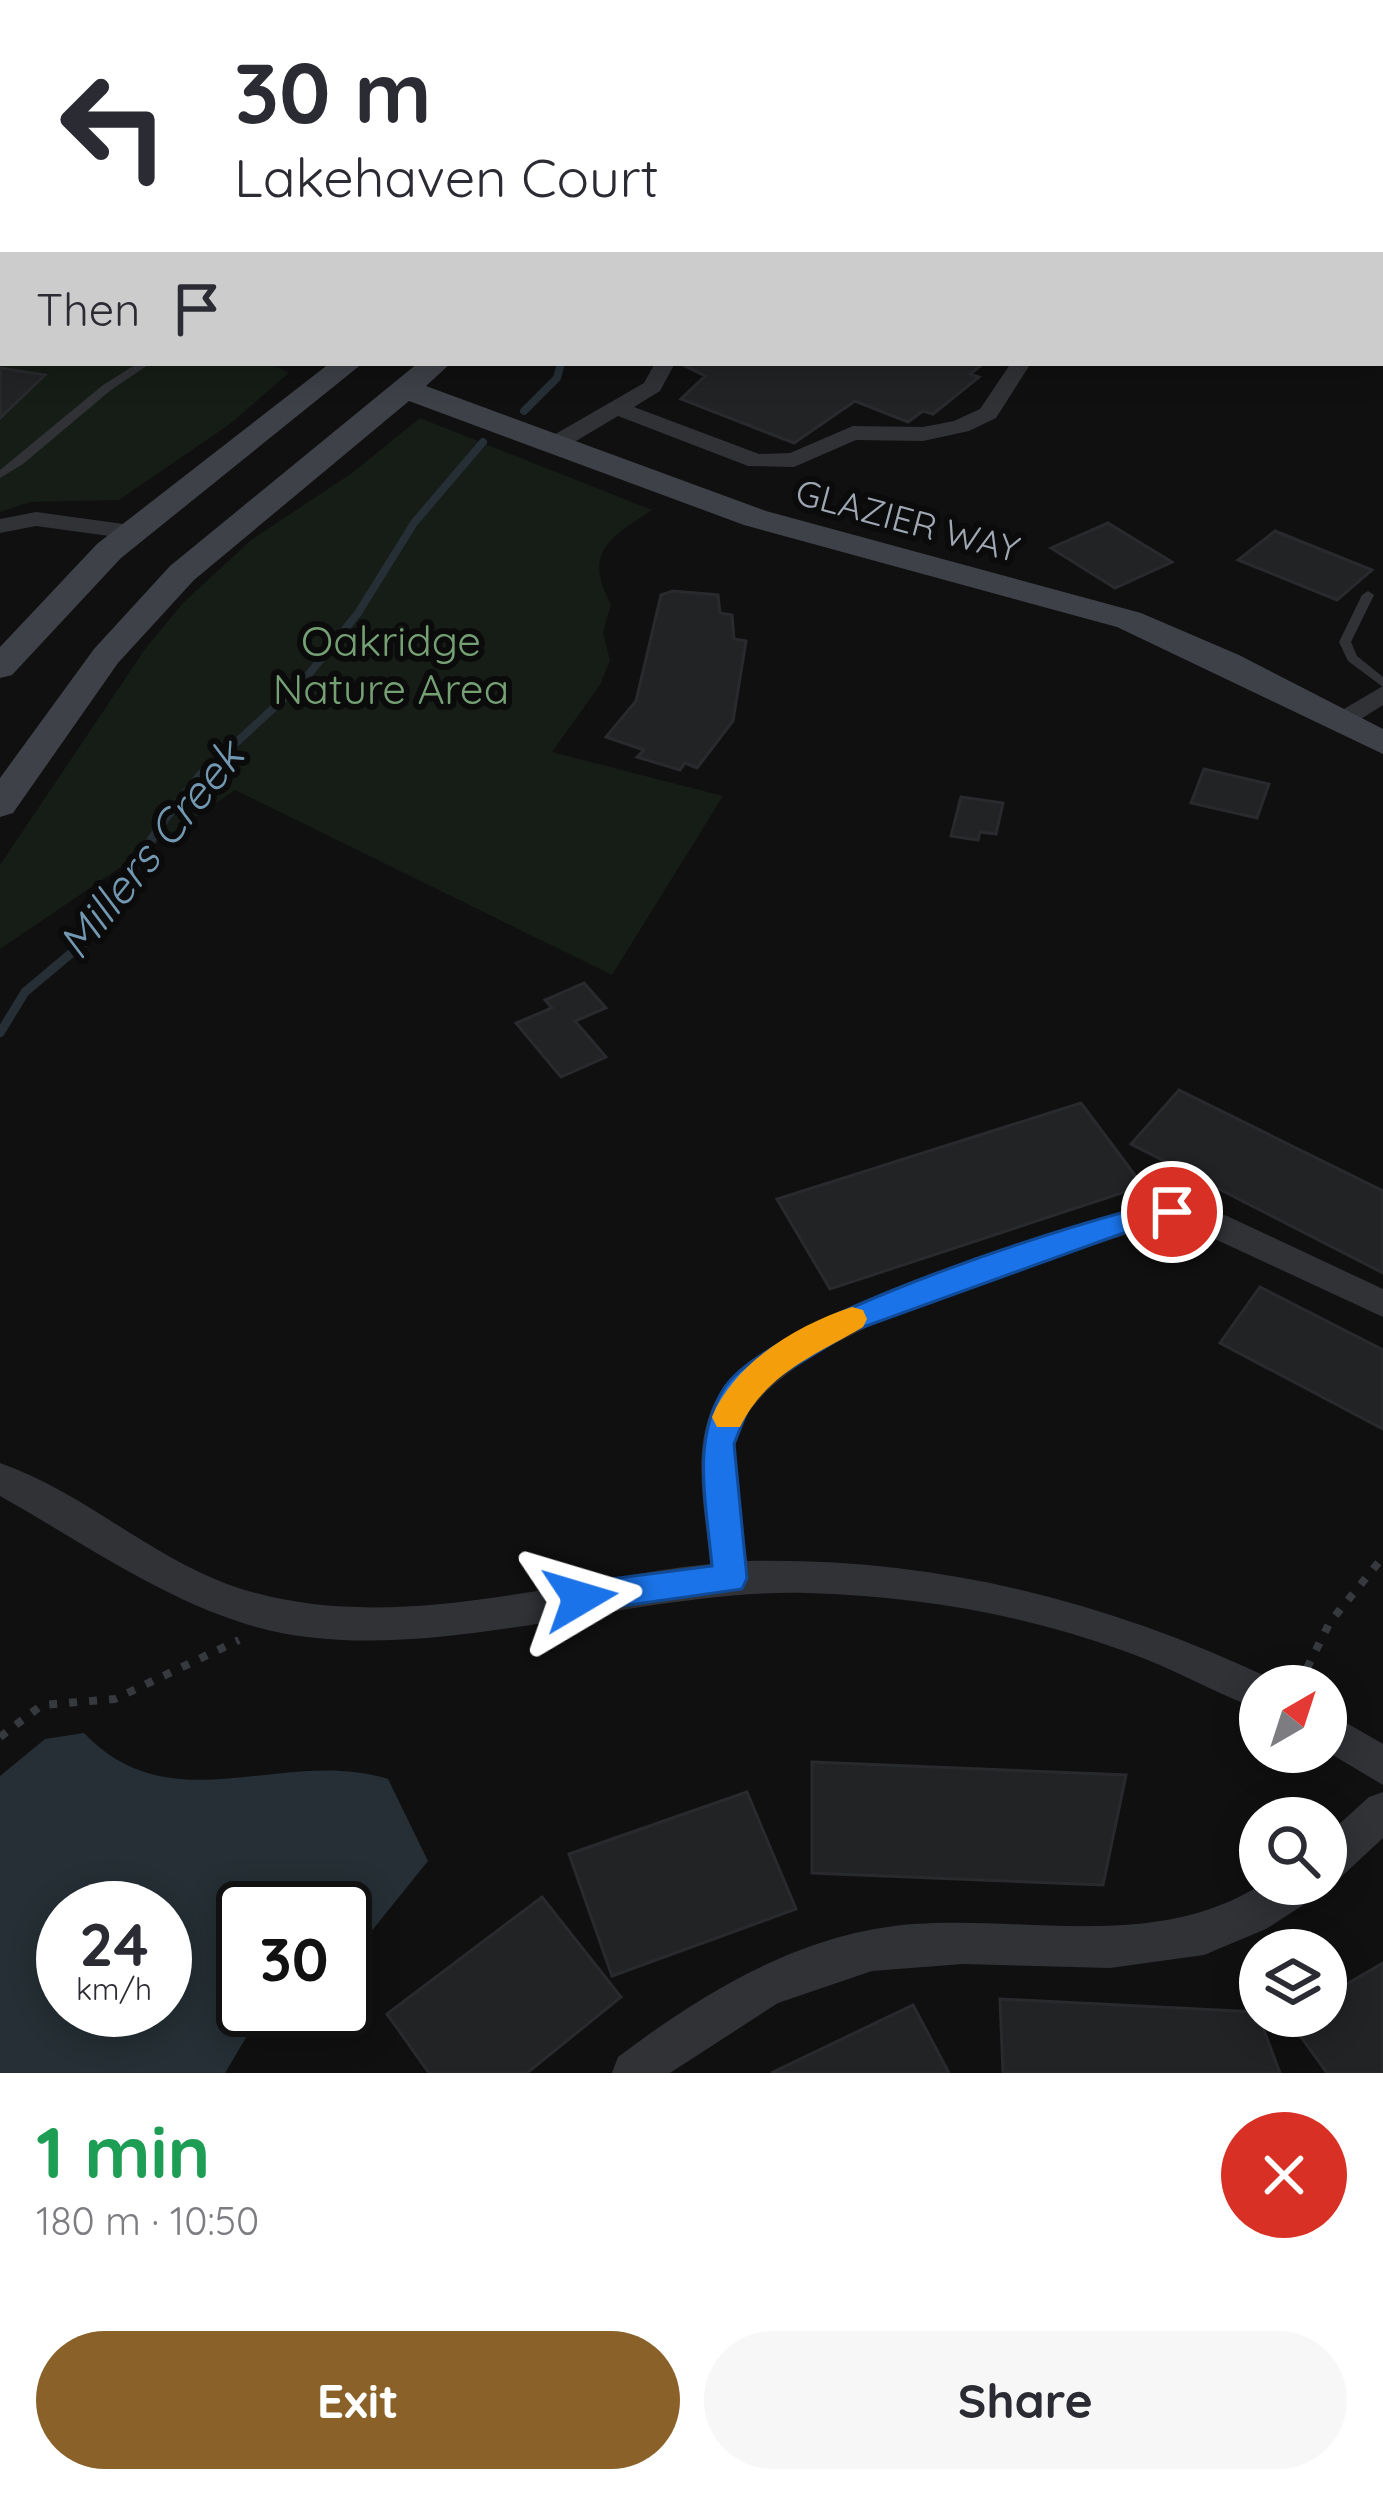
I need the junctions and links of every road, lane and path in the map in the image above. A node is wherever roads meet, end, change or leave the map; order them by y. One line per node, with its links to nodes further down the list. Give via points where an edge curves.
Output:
1 (140, 366): 9 (lane, via 110,382)
2 (342, 366): 10 (main road)
3 (432, 366): 6 (main road)
4 (664, 366): 7 (street, via 653,387)
5 (1019, 366): 7 (street, via 988,413 961,426 853,433 794,460 756,461)
6 (405, 388): 8 (main road, GLAZIER WAY); 11 (main road)
7 (617, 408): 8 (street)
8 (554, 445): 19 (main road, GLAZIER WAY, via 847,548 1130,620)
9 (0, 476)
10 (182, 492): 11 (main road, via 178,515 190,526 214,529); 13 (main road)
11 (245, 519): 21 (main road, via 138,617)
12 (0, 526): 13 (street, via 36,519)
13 (120, 542): 14 (street, via 50,538); 16 (main road)
14 (0, 547)
15 (1368, 596): 17 (lane, via 1345,642)
16 (0, 668)
17 (1383, 683)
18 (1383, 694): 19 (street)
19 (1341, 721): 20 (main road, GLAZIER WAY)
20 (1383, 743)
21 (0, 805)
22 (1383, 1304): 25 (street, via 1172,1212 1126,1221 842,1322 738,1394 718,1444)
23 (0, 1478): 25 (street, via 197,1593 295,1619 396,1621)
24 (1383, 1557): 27 (path, via 1330,1622)
25 (730, 1578): 28 (street, via 904,1582 995,1595 1101,1623)
26 (239, 1640): 29 (path, via 116,1699 42,1705)
27 (1308, 1665)
28 (1239, 1684)
29 (0, 1737)
30 (1347, 1743): 31 (street)
31 (1383, 1766)
32 (1383, 1811): 33 (street)
33 (1347, 1844)
34 (1261, 1905): 35 (street, via 1206,1935 1112,1952 910,1945 809,1965 698,2021)
35 (634, 2073)

